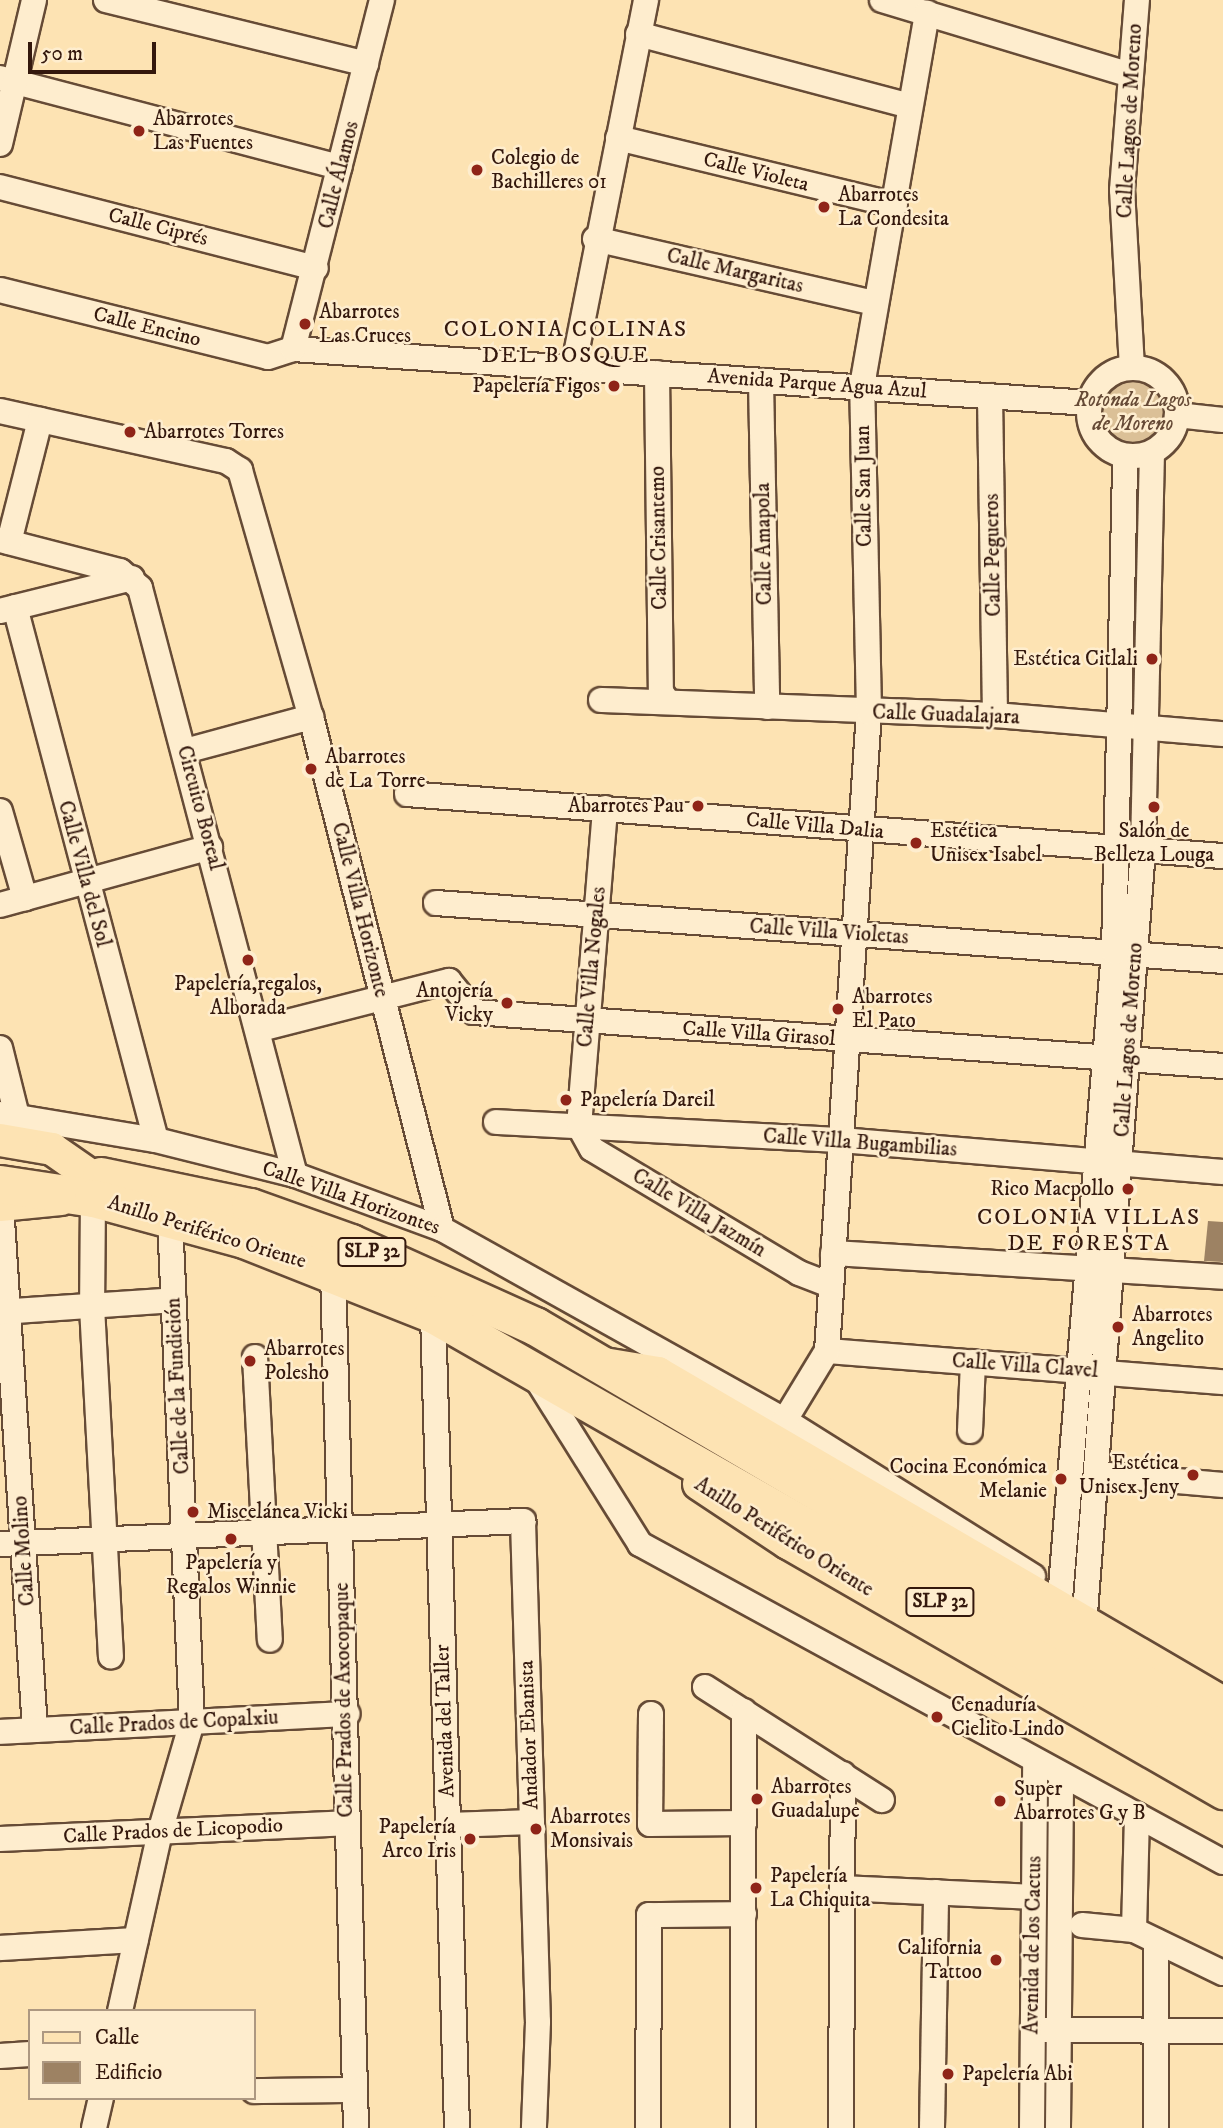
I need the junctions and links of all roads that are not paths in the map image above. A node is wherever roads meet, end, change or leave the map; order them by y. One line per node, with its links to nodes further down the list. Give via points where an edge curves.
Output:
1 (34, 0): 11 (street)
2 (106, 0): 9 (street)
3 (382, 0): 9 (street, Calle Álamos)
4 (646, 0): 8 (street)
5 (882, 0): 7 (street)
6 (1137, 0): 10 (street, Calle Lagos de Moreno)
7 (927, 13): 10 (street); 12 (street, Calle San Juan)
8 (638, 33): 12 (street); 13 (street)
9 (366, 64): 15 (street, Calle Álamos)
10 (1130, 75): 24 (street, Calle Lagos de Moreno, via 1122,190)
11 (7, 79): 14 (street); 15 (street)
12 (910, 106): 17 (street, Calle San Juan)
13 (618, 138): 17 (street, Calle Violeta); 18 (street)
14 (0, 144)
15 (340, 167): 19 (street, Calle Álamos)
16 (0, 187): 19 (street, Calle Ciprés)
17 (895, 205): 21 (street, Calle San Juan)
18 (595, 239): 21 (street, Calle Margaritas); 23 (street)
19 (316, 268): 22 (street, Calle Álamos)
20 (0, 290): 22 (street, Calle Encino, via 268,357)
21 (874, 303): 27 (street, Calle San Juan)
22 (293, 349): 23 (street, Avenida Parque Agua Azul)
23 (574, 364): 25 (street, Avenida Parque Agua Azul)
24 (1132, 368): 29 (street, via 1105,378); 31 (street, via 1146,369 1170,387)
25 (657, 373): 26 (street, Avenida Parque Agua Azul); 40 (street, Calle Crisantemo, via 661,692)
26 (761, 381): 27 (street, Avenida Parque Agua Azul); 41 (street, Calle Amapola)
27 (862, 386): 28 (street, Avenida Parque Agua Azul); 42 (street, Calle San Juan)
28 (990, 396): 29 (street, Avenida Parque Agua Azul); 43 (street, Calle Pegueros)
29 (1090, 402): 35 (street, via 1093,430 1111,451)
30 (0, 411): 32 (street)
31 (1177, 415): 33 (street); 34 (street, via 1170,437)
32 (40, 419): 36 (street); 44 (street, Calle Villa Horizonte, via 226,461 240,470)
33 (1223, 420)
34 (1152, 453): 35 (street); 46 (street, Calle Lagos de Moreno)
35 (1125, 456): 45 (street, Calle Lagos de Moreno)
36 (4, 541): 37 (street)
37 (132, 579): 38 (street); 48 (street, Circuito Boreal, via 141,588)
38 (8, 609): 56 (street, Calle Villa del Sol)
39 (601, 700): 40 (street, Calle Guadalajara)
40 (668, 702): 41 (street, Calle Guadalajara)
41 (767, 708): 42 (street, Calle Guadalajara)
42 (869, 712): 43 (street, Calle Guadalajara); 52 (street, Calle San Juan)
43 (995, 715): 45 (street, Calle Guadalajara)
44 (311, 717): 48 (street); 64 (street, Calle Villa Horizonte)
45 (1122, 726): 46 (street, Calle Guadalajara); 53 (street, Calle Lagos de Moreno)
46 (1148, 726): 47 (street, Calle Guadalajara); 53 (street, Calle Lagos de Moreno)
47 (1223, 734)
48 (185, 751): 54 (street, Circuito Boreal)
49 (407, 794): 50 (street, Calle Villa Dalia)
50 (605, 808): 52 (street, Calle Villa Dalia); 60 (street, Calle Villa Nogales)
51 (0, 811): 57 (street)
52 (861, 830): 53 (street, Calle Villa Dalia); 61 (street, Calle San Juan)
53 (1131, 847): 55 (street, Calle Villa Dalia); 62 (street, Calle Lagos de Moreno)
54 (210, 848): 56 (street); 66 (street, Circuito Boreal)
55 (1223, 856)
56 (85, 881): 57 (street); 74 (street, Calle Villa del Sol)
57 (24, 898): 59 (street)
58 (436, 903): 60 (street, Calle Villa Violetas)
59 (0, 905)
60 (596, 916): 61 (street, Calle Villa Violetas); 65 (street, Calle Villa Nogales)
61 (854, 934): 62 (street, Calle Villa Violetas); 67 (street, Calle San Juan)
62 (1125, 953): 63 (street, Calle Villa Violetas); 69 (street, Calle Lagos de Moreno)
63 (1223, 961)
64 (383, 999): 65 (street, Calle Villa Girasol, via 449,981 474,1012); 66 (street); 84 (street, Calle Villa Horizonte)
65 (587, 1023): 67 (street, Calle Villa Girasol); 73 (street, Calle Villa Nogales)
66 (260, 1029): 79 (street, Circuito Boreal)
67 (847, 1040): 69 (street, Calle Villa Girasol); 75 (street, Calle San Juan)
68 (0, 1048): 72 (street)
69 (1116, 1058): 70 (street, Calle Villa Girasol); 77 (street, Calle Lagos de Moreno)
70 (1223, 1066)
71 (496, 1122): 73 (street, Calle Villa Bugambilias)
72 (6, 1123): 74 (street, Calle Villa Horizontes); 81 (main road, Anillo Periférico Oriente, via 52,1149)
73 (579, 1126): 75 (street, Calle Villa Bugambilias); 89 (street, Calle Villa Jazmín, via 592,1149 799,1273)
74 (156, 1140): 79 (street, Calle Villa Horizontes)
75 (841, 1140): 77 (street, Calle Villa Bugambilias); 85 (street, Calle San Juan)
76 (0, 1159): 81 (highway, Anillo Periférico Oriente / SLP 32)
77 (1107, 1162): 78 (street, Calle Villa Bugambilias); 86 (street, Calle Lagos de Moreno)
78 (1223, 1172)
79 (295, 1175): 84 (street, Calle Villa Horizontes)
80 (0, 1184): 81 (highway, Anillo Periférico Oriente / SLP 32)
81 (71, 1185): 82 (main road, Anillo Periférico Oriente, via 31,1206); 83 (highway, Anillo Periférico Oriente / SLP 32); 91 (street); 98 (highway, Anillo Periférico Oriente / SLP 32, via 250,1207 351,1243 536,1326)
82 (0, 1205): 92 (street, Calle Molino)
83 (170, 1218): 87 (highway, Anillo Periférico Oriente / SLP 32); 90 (street, Calle de la Fundición)
84 (442, 1229): 103 (street, Calle Villa Horizontes)
85 (833, 1253): 86 (street); 89 (street, Calle San Juan)
86 (1099, 1267): 88 (street); 99 (street, Calle Lagos de Moreno); 100 (street, Calle Lagos de Moreno)
87 (333, 1272): 93 (highway, Anillo Periférico Oriente / SLP 32); 108 (street, Calle Prados de Axocopaque)
88 (1223, 1277)
89 (831, 1285): 94 (street, Calle San Juan)
90 (174, 1300): 91 (street); 110 (street, Calle de la Fundición)
91 (92, 1307): 92 (street); 111 (street)
92 (4, 1312): 112 (street, Calle Molino)
93 (433, 1314): 96 (highway, Anillo Periférico Oriente / SLP 32); 107 (street, Avenida del Taller)
94 (827, 1351): 97 (street, Calle Villa Clavel); 103 (street)
95 (255, 1357): 109 (street)
96 (524, 1362): 102 (highway, Anillo Periférico Oriente / SLP 32); 127 (street, Anillo Periférico Oriente, via 560,1411 640,1544)
97 (973, 1362): 99 (street, Calle Villa Clavel); 104 (street)
98 (603, 1364): 103 (main road, Anillo Periférico Oriente, via 658,1373); 113 (highway, Anillo Periférico Oriente / SLP 32)
99 (1079, 1370): 100 (street, Calle Villa Clavel); 115 (street, Calle Lagos de Moreno)
100 (1104, 1373): 101 (street, Calle Villa Clavel); 105 (street, Calle Lagos de Moreno)
101 (1223, 1382)
102 (575, 1391): 128 (highway, Anillo Periférico Oriente / SLP 32); 131 (main road, Anillo Periférico Oriente, via 603,1419 788,1543)
103 (779, 1429): 114 (main road, Anillo Periférico Oriente); 115 (street, Calle Villa Horizontes, via 1038,1579)
104 (970, 1431)
105 (1098, 1474): 106 (street); 115 (street, Calle Lagos de Moreno)
106 (1223, 1485)
107 (439, 1521): 108 (street); 134 (street, Andador Ebanista, via 523,1521); 137 (street, Avenida del Taller)
108 (341, 1527): 109 (street); 121 (street, Calle Prados de Axocopaque)
109 (262, 1531): 110 (street); 116 (street)
110 (184, 1535): 111 (street); 123 (street, Calle de la Fundición)
111 (103, 1539): 112 (street); 117 (street)
112 (12, 1543): 124 (street, Calle Molino)
113 (918, 1552): 114 (highway); 125 (highway, Anillo Periférico Oriente / SLP 32)
114 (966, 1557): 115 (main road, Anillo Periférico Oriente)
115 (1072, 1618): 119 (main road, Anillo Periférico Oriente)
116 (270, 1640)
117 (111, 1656)
118 (705, 1687): 120 (street)
119 (1223, 1703)
120 (744, 1711): 129 (street); 136 (street)
121 (348, 1714): 123 (street, Calle Prados de Copalxiu); 135 (street, Calle Prados de Axocopaque)
122 (651, 1714): 136 (street, via 650,1824)
123 (192, 1722): 124 (street, Calle Prados de Copalxiu); 138 (street, Calle de la Fundición)
124 (36, 1730): 126 (street, Calle Prados de Copalxiu)
125 (1223, 1730)
126 (0, 1732)
127 (1035, 1763): 130 (street, Anillo Periférico Oriente); 143 (street, Avenida de los Cactus)
128 (1223, 1765)
129 (843, 1774): 132 (street); 141 (street)
130 (1061, 1778): 133 (street, Anillo Periférico Oriente); 153 (street, Avenida de los Cactus)
131 (1223, 1793)
132 (882, 1800)
133 (1137, 1815): 140 (street, Anillo Periférico Oriente); 146 (street)
134 (532, 1822): 137 (street); 164 (street, Andador Ebanista, via 538,2022)
135 (346, 1823): 138 (street, Calle Prados de Licopodio); 158 (street, Calle Prados de Axocopaque)
136 (744, 1824): 144 (street)
137 (448, 1825): 163 (street, Avenida del Taller)
138 (160, 1832): 139 (street, Calle Prados de Licopodio); 147 (street, Calle de la Fundición)
139 (0, 1839)
140 (1223, 1862)
141 (842, 1888): 142 (street); 167 (street)
142 (936, 1892): 143 (street); 168 (street)
143 (1034, 1897): 152 (street, Avenida de los Cactus)
144 (744, 1914): 165 (street, via 649,1915); 166 (street)
145 (1082, 1925): 146 (street)
146 (1135, 1930): 148 (street)
147 (136, 1940): 149 (street); 151 (street, Calle de la Fundición)
148 (1156, 1941): 150 (street); 154 (street)
149 (0, 1948)
150 (1223, 1973)
151 (120, 2009)
152 (1032, 2030): 153 (street); 169 (street, Avenida de los Cactus)
153 (1059, 2031): 154 (street); 170 (street, Avenida de los Cactus)
154 (1157, 2031): 155 (street); 171 (street)
155 (1223, 2031)
156 (28, 2054): 157 (street)
157 (0, 2056)
158 (355, 2090): 159 (street); 162 (street, Calle Prados de Axocopaque)
159 (256, 2091)
160 (101, 2100): 161 (street)
161 (94, 2128)
162 (356, 2128)
163 (457, 2128)
164 (534, 2128)
165 (648, 2128)
166 (743, 2128)
167 (841, 2128)
168 (932, 2128)
169 (1032, 2128)
170 (1058, 2128)
171 (1156, 2128)

